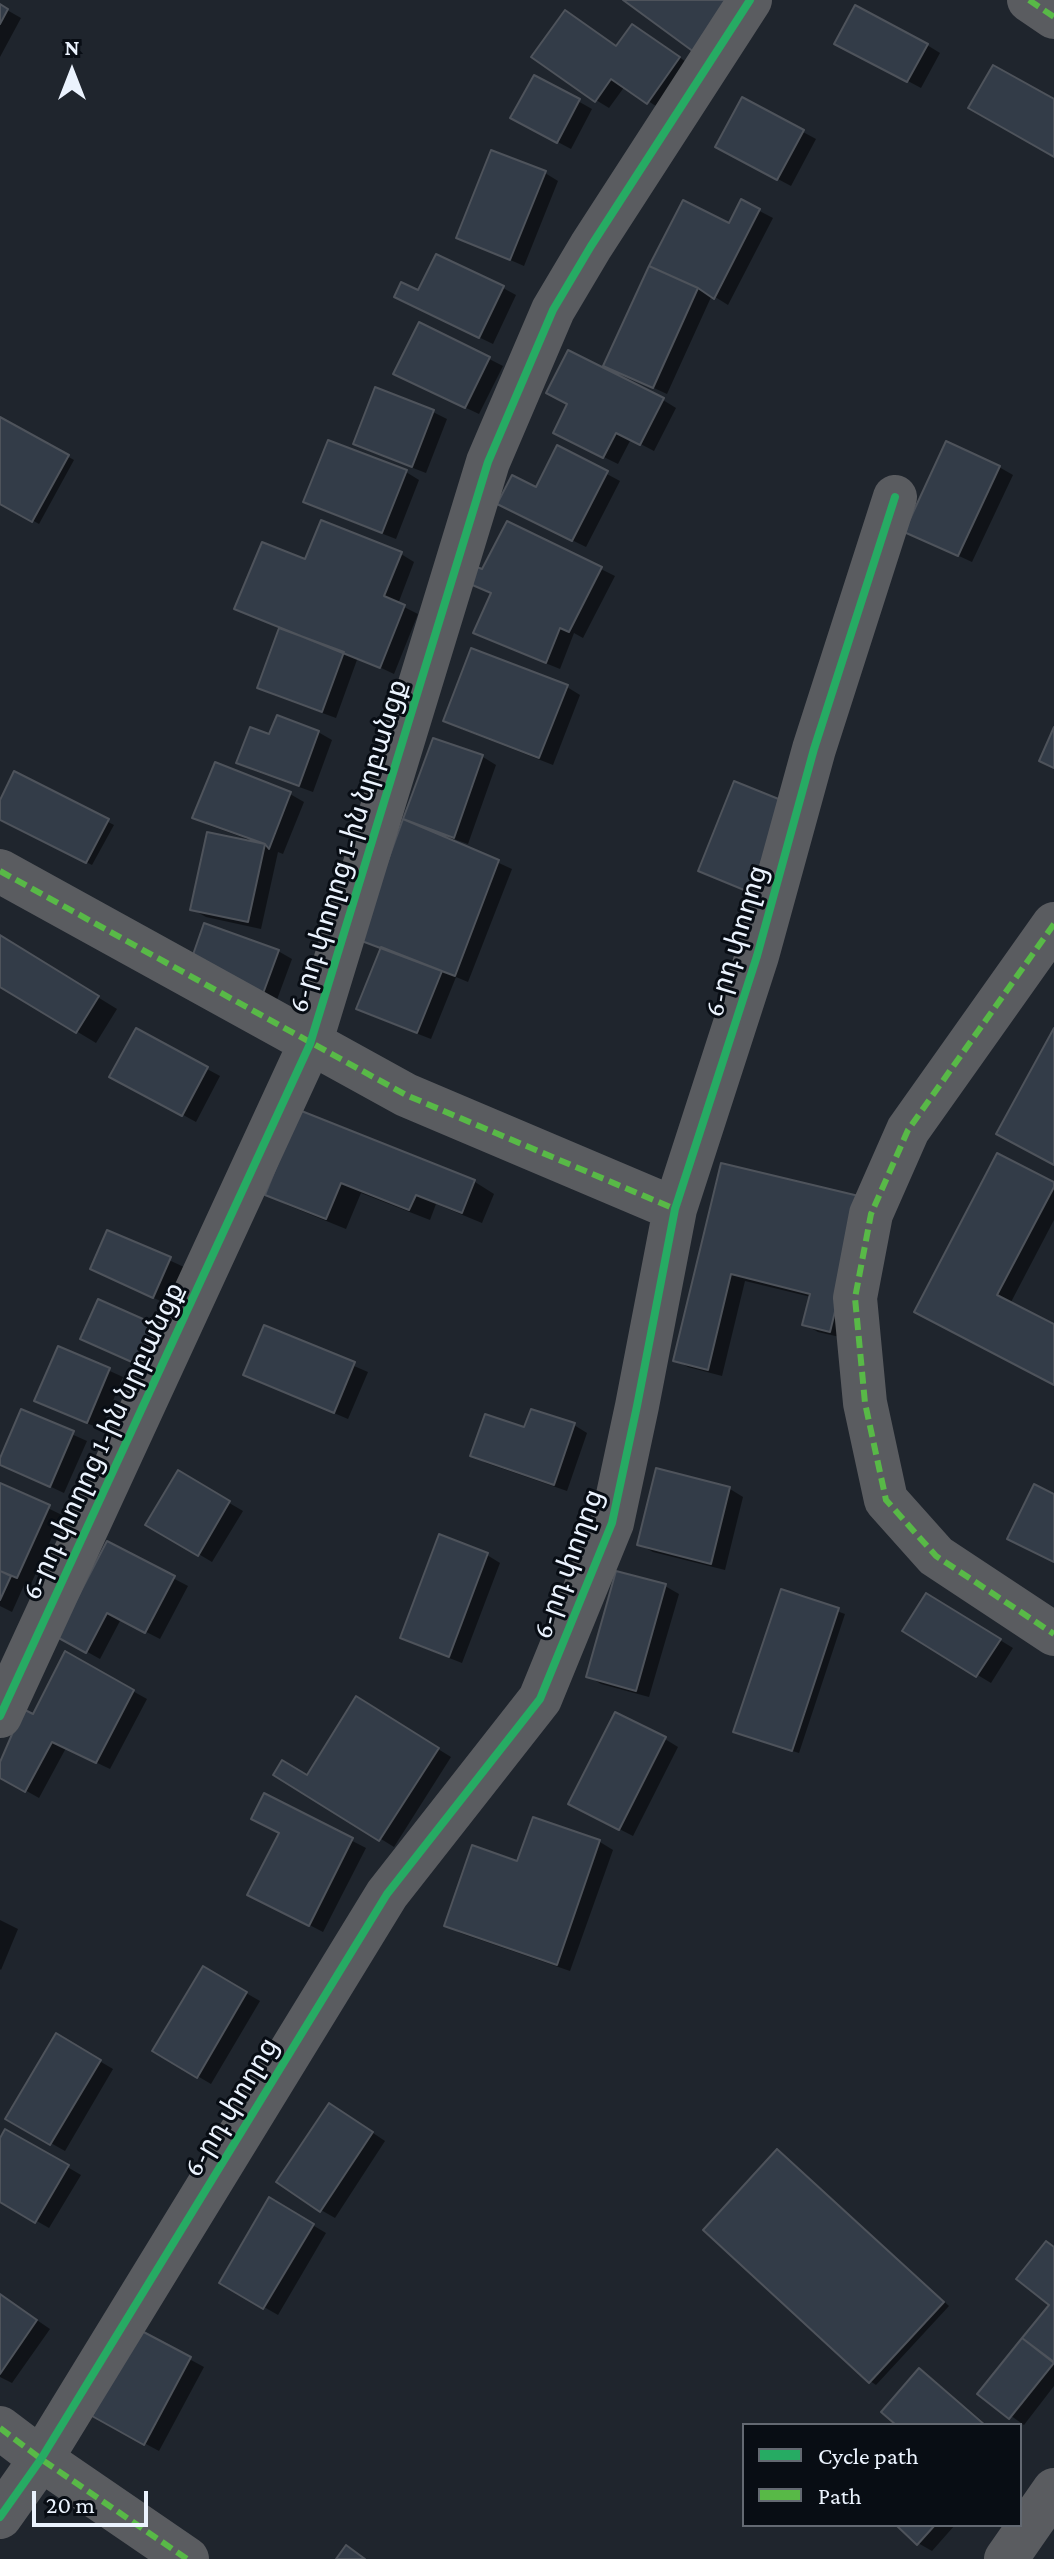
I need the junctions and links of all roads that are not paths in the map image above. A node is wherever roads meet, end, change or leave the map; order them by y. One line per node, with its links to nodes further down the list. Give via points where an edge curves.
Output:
1 (750, 0): 7 (street, 6-րդ փողոց 1-ին նրբանցք, via 553,310 494,448)
2 (1029, 0): 3 (street)
3 (1054, 17)
4 (895, 497): 8 (street, 6-րդ փողոց)
5 (0, 871): 7 (street)
6 (1054, 924): 9 (street, via 908,1130 871,1214 855,1298 865,1403 886,1500 936,1556)
7 (310, 1044): 8 (street, via 406,1095); 10 (street, 6-րդ փողոց 1-ին նրբանցք)
8 (675, 1209): 12 (street, 6-րդ փողոց, via 612,1523 540,1699 387,1894)
9 (1054, 1634)
10 (0, 1716)
11 (0, 2428): 12 (street)
12 (41, 2459): 14 (street, 6-րդ փողոց); 15 (street)
13 (1054, 2490): 16 (street)
14 (0, 2517)
15 (187, 2559)
16 (1006, 2559)

